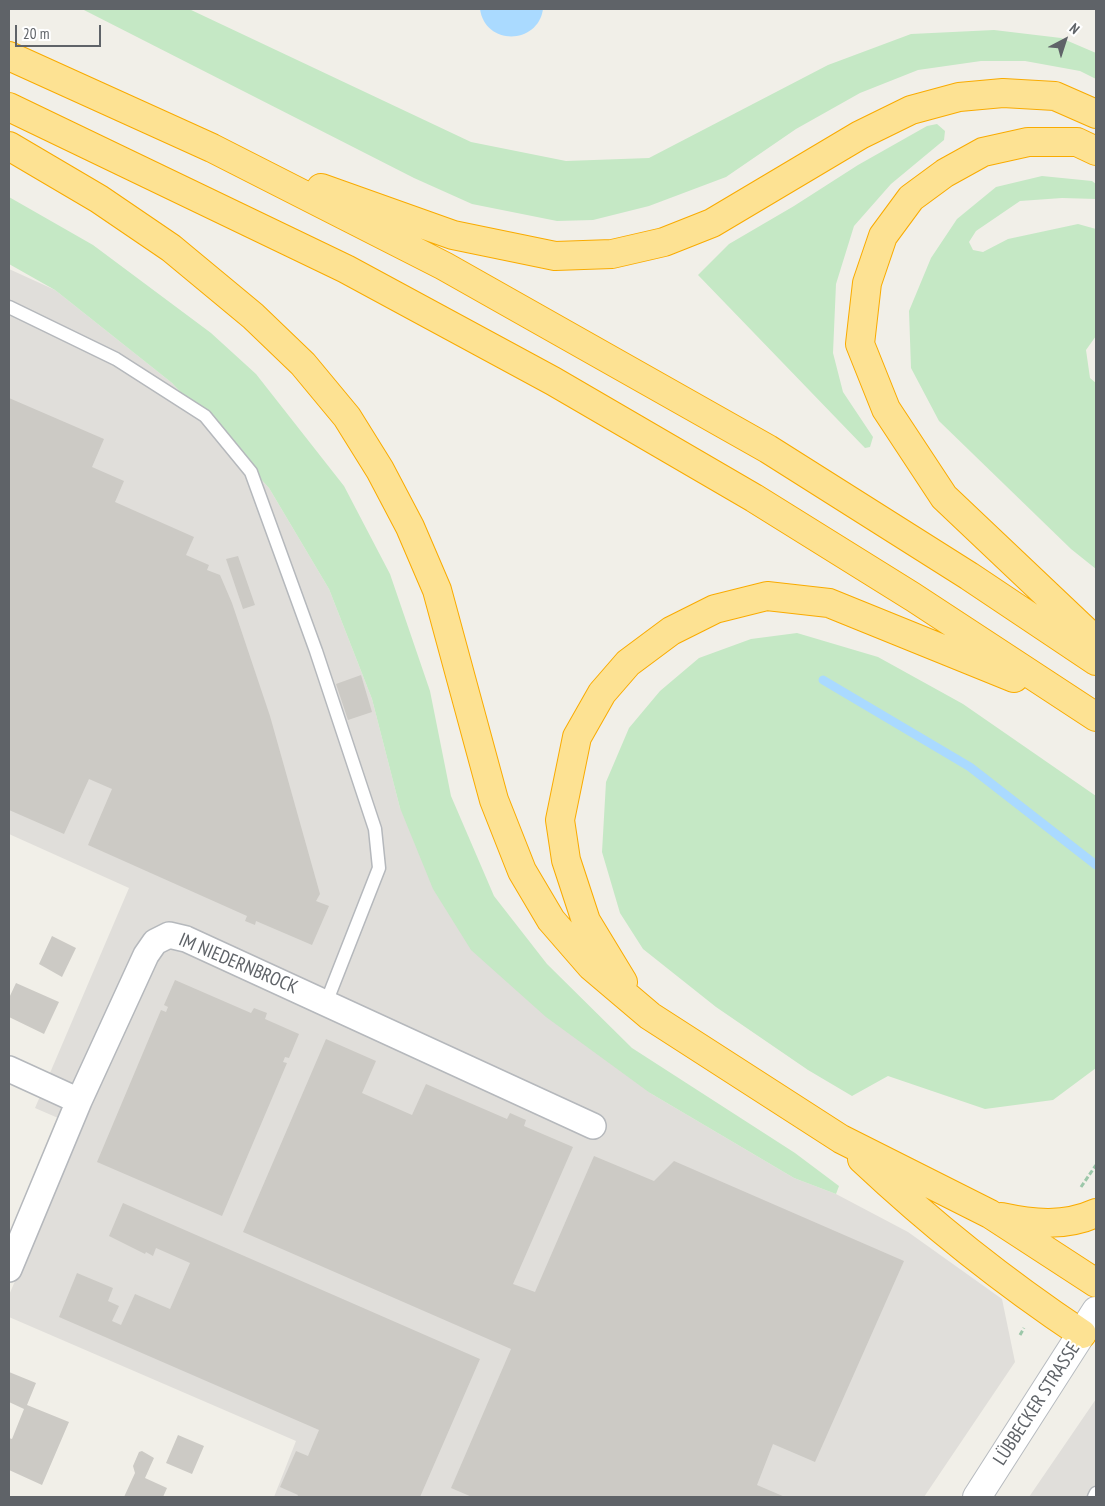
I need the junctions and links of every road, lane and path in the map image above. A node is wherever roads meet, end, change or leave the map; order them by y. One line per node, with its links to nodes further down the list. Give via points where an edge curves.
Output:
1 (9, 56): 5 (highway)
2 (9, 107): 10 (highway, via 346,269 553,380 754,498)
3 (1096, 114): 5 (highway, via 1055,96 1003,93 959,97 911,110 860,135 712,223 664,242 612,254 555,256 453,235)
4 (9, 146): 12 (highway, via 99,199 171,248 254,316 304,364 346,417 380,470 410,527 436,590 494,800 522,871 551,920 591,966)
5 (212, 148): 9 (highway, via 444,266 768,449 970,576)
6 (1096, 151): 8 (highway, via 1077,142 1028,142 983,152 945,173 912,198 883,236 867,283 860,344 886,409 944,497)
7 (9, 307): 11 (lane, via 116,359 205,416 251,472 316,651 375,829 379,868)
8 (1096, 640)
9 (1096, 661)
10 (1089, 712): 12 (highway, via 939,646 830,603 767,596 715,609 671,630 628,663 602,693 577,737 560,820 566,860 586,921 615,971)
11 (326, 1003): 14 (street, IM NIEDERNBROCK, via 186,939 169,935 155,942 146,955); 15 (street, IM NIEDERNBROCK)
12 (650, 1016): 16 (highway)
13 (9, 1069): 14 (street)
14 (78, 1101): 19 (street, IM NIEDERNBROCK)
15 (593, 1126)
16 (841, 1139): 18 (highway); 22 (highway, via 905,1200 1038,1305)
17 (1096, 1213): 18 (highway, via 1058,1223 1030,1223)
18 (990, 1214): 20 (highway)
19 (9, 1270)
20 (1096, 1283)
21 (1096, 1311): 22 (main road, LÜBBECKER STRASSE)
22 (1082, 1334): 24 (main road, LÜBBECKER STRASSE)
23 (1096, 1494): 25 (lane)
24 (977, 1497)
25 (1094, 1497)

